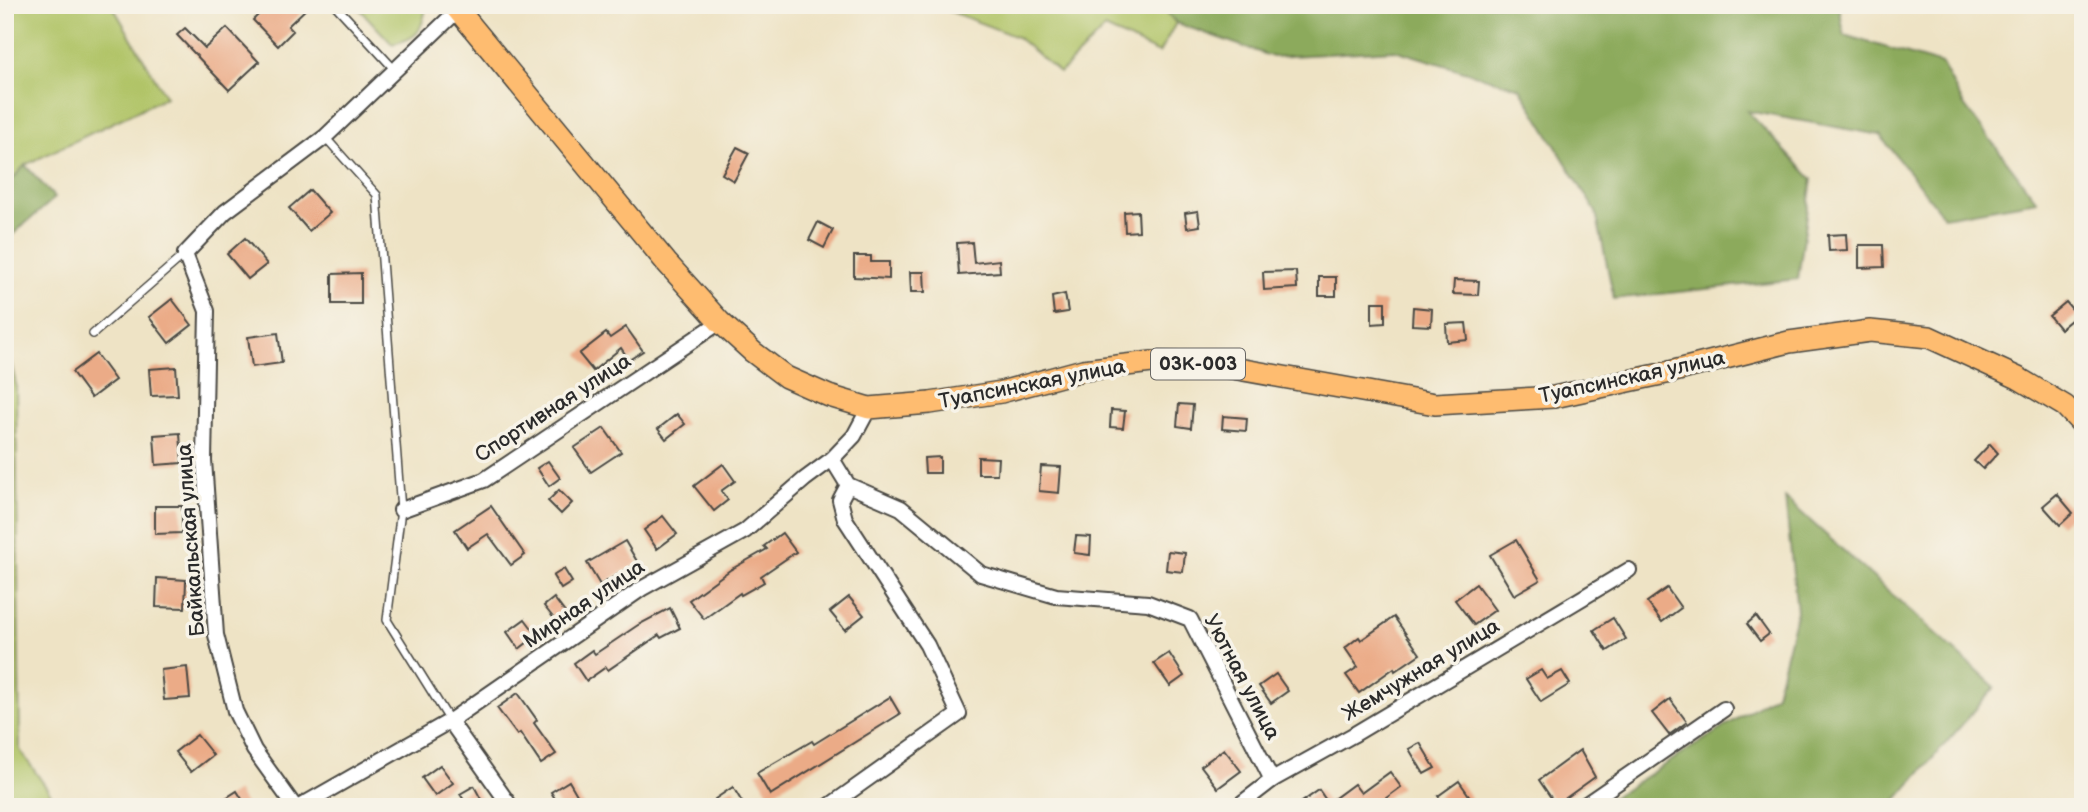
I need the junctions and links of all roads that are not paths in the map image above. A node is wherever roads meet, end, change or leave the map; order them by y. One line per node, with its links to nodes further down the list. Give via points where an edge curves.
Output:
1 (335, 5): 3 (lane)
2 (456, 8): 3 (street); 6 (main road, Туапсинская улица / 03К-003)
3 (395, 70): 4 (street)
4 (326, 137): 5 (street, via 225,212); 12 (lane, via 377,195)
5 (185, 254): 7 (lane); 17 (street, Байкальская улица, via 207,311 204,460 216,635 235,710 254,750)
6 (720, 322): 8 (main road, Туапсинская улица / 03К-003, via 786,377); 12 (street, Спортивная улица, via 484,480)
7 (93, 334)
8 (869, 408): 9 (main road, Туапсинская улица / 03К-003, via 978,396 1083,370 1152,362 1210,364 1435,404 1554,397 1789,342 1870,331 1929,337 2018,378 2065,406); 10 (street, Мирная улица, via 854,436)
9 (2083, 425)
10 (832, 459): 11 (street); 15 (street, Мирная улица, via 744,531 641,589)
11 (848, 485): 16 (street, Уютная улица, via 901,508 981,574 1056,596 1148,603 1190,619); 19 (street, via 840,500 845,519 927,645 959,714)
12 (401, 510): 15 (lane, via 387,620)
13 (1629, 570): 16 (street, Жемчужная улица)
14 (1724, 709): 21 (street)
15 (450, 721): 17 (street, Мирная улица); 18 (street)
16 (1272, 780): 20 (street, Жемчужная улица)
17 (297, 807)
18 (511, 807)
19 (828, 807)
20 (1237, 807)
21 (1582, 807)

